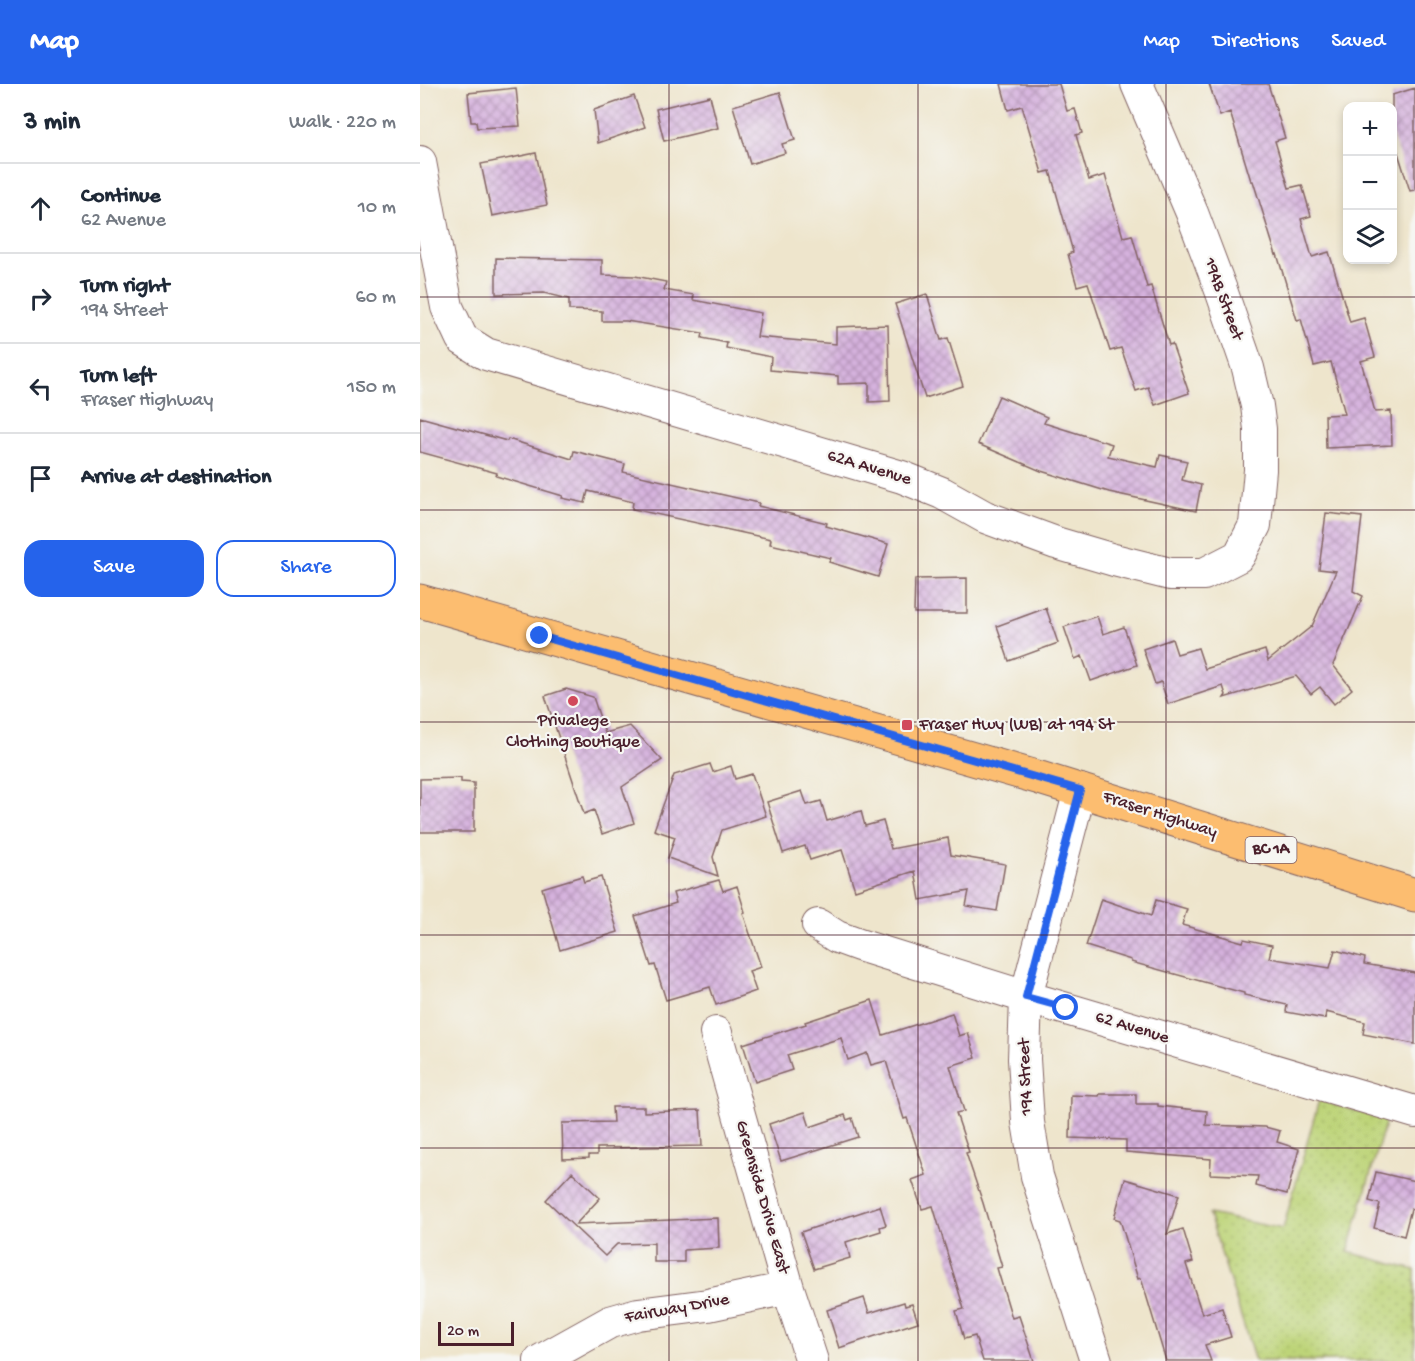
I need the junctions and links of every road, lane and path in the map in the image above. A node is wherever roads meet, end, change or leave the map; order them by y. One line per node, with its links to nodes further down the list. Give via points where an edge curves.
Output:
1 (1137, 84): 3 (street, 194B Street, via 1196,224 1248,368 1260,429)
2 (420, 162): 3 (street, 62A Avenue, via 447,308 462,339 486,354 903,477 985,517 1114,560 1170,574 1204,574 1239,556)
3 (1255, 525)
4 (420, 601): 5 (main road, Fraser Highway / BC 1A)
5 (1080, 790): 6 (main road, Fraser Highway / BC 1A); 8 (street, 194 Street)
6 (1415, 896)
7 (818, 924): 8 (street, 62 Avenue, via 859,945)
8 (1026, 997): 10 (street, 62 Avenue); 14 (street, 194 Street, via 1026,1101 1037,1176)
9 (716, 1033): 11 (street, Greenside Drive East)
10 (1415, 1112)
11 (788, 1288): 12 (street, Fairway Drive, via 610,1322); 13 (street, Greenside Drive East)
12 (540, 1361)
13 (812, 1361)
14 (1096, 1361)

